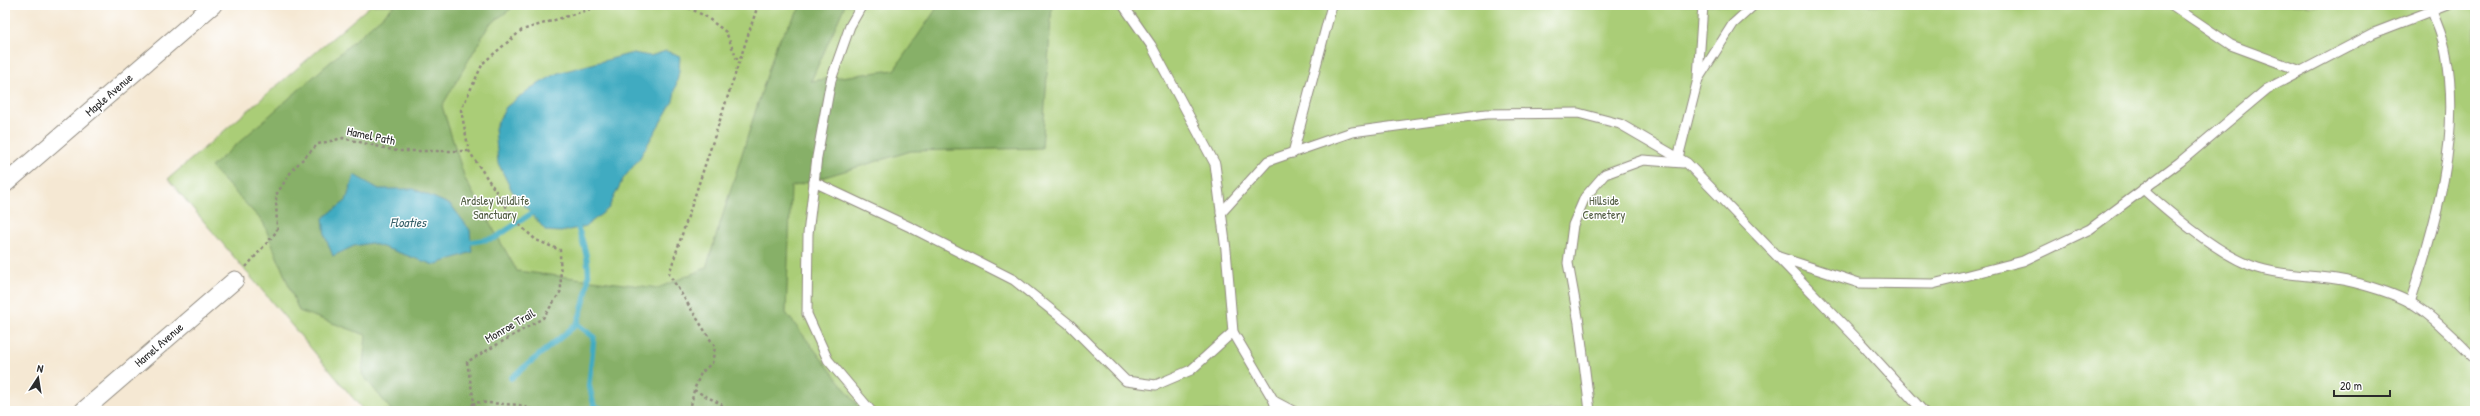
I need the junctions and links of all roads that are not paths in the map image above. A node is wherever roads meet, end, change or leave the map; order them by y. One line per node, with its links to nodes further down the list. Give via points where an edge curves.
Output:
1 (213, 5): 16 (street, Maple Avenue)
2 (862, 5): 15 (lane, via 850,26 831,80)
3 (1123, 5): 18 (lane, via 1151,45 1215,164)
4 (1332, 5): 12 (lane)
5 (1703, 5): 11 (lane)
6 (1754, 5): 11 (lane, via 1733,24)
7 (2172, 5): 10 (lane, via 2230,45)
8 (2447, 5): 9 (lane)
9 (2432, 11): 10 (lane, via 2374,33); 21 (lane, via 2446,54 2451,117 2441,189 2428,247)
10 (2301, 71): 17 (lane, via 2267,89 2180,162)
11 (1698, 79): 13 (lane)
12 (1293, 153): 13 (lane, via 1352,132 1486,114 1578,113 1620,124); 18 (lane, via 1268,161)
13 (1678, 158): 14 (lane)
14 (1687, 163): 19 (lane); 29 (lane, via 1643,160 1605,174 1585,197 1573,225 1568,262)
15 (814, 182): 22 (lane, via 1014,280 1069,324 1126,382 1156,385 1190,370); 26 (lane, via 808,234 807,314 828,360)
16 (5, 184)
17 (2143, 189): 19 (lane, via 2090,229 2023,262 1933,284 1859,283); 21 (lane, via 2178,220 2224,251 2257,268 2338,279 2380,290)
18 (1221, 213): 22 (lane)
19 (1778, 257): 30 (lane)
20 (235, 280): 25 (street, Hamel Avenue)
21 (2410, 303): 23 (lane, via 2418,307)
22 (1233, 332): 24 (lane)
23 (2475, 359)
24 (1274, 401): 27 (lane); 28 (lane)
25 (83, 411)
26 (871, 411)
27 (1277, 411)
28 (1293, 411)
29 (1590, 411)
30 (1923, 411)

